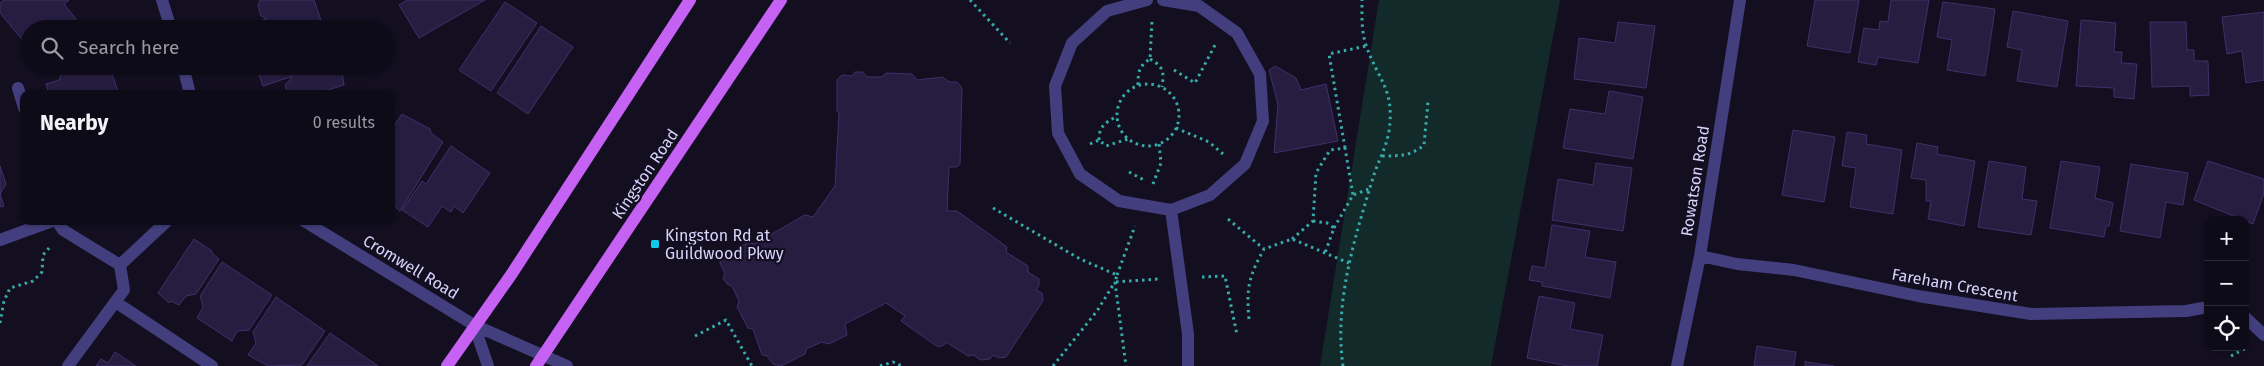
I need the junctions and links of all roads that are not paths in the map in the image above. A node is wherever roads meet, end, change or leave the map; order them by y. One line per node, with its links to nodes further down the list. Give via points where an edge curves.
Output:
1 (162, 0): 7 (street)
2 (690, 0): 23 (main road, via 516,267)
3 (781, 0): 25 (main road, Kingston Road)
4 (1147, 0): 12 (street, via 1107,11 1072,43 1054,86 1058,133 1080,174 1119,201)
5 (1163, 0): 12 (street, via 1199,6 1237,33 1260,74 1263,121 1245,164 1210,196)
6 (1740, 0): 18 (street, Rowatson Road)
7 (168, 20)
8 (185, 75): 10 (street)
9 (18, 88): 11 (street)
10 (189, 90)
11 (20, 95)
12 (1171, 210): 32 (street, via 1188,334)
13 (41, 225): 17 (street)
14 (163, 225): 19 (street)
15 (311, 225): 23 (street, Cromwell Road)
16 (60, 226): 19 (street)
17 (0, 240)
18 (1700, 256): 21 (street, Fareham Crescent, via 2031,314 2186,311); 33 (street, Rowatson Road)
19 (120, 265): 20 (street, via 124,290)
20 (117, 303): 26 (street); 27 (street)
21 (2204, 308)
22 (2249, 321): 24 (street)
23 (474, 325): 25 (street, Cromwell Road); 28 (main road); 29 (street)
24 (2264, 335)
25 (543, 355): 30 (main road, Kingston Road); 31 (street, Cromwell Road)
26 (68, 366)
27 (212, 366)
28 (447, 366)
29 (488, 366)
30 (536, 366)
31 (567, 366)
32 (1188, 366)
33 (1676, 366)

